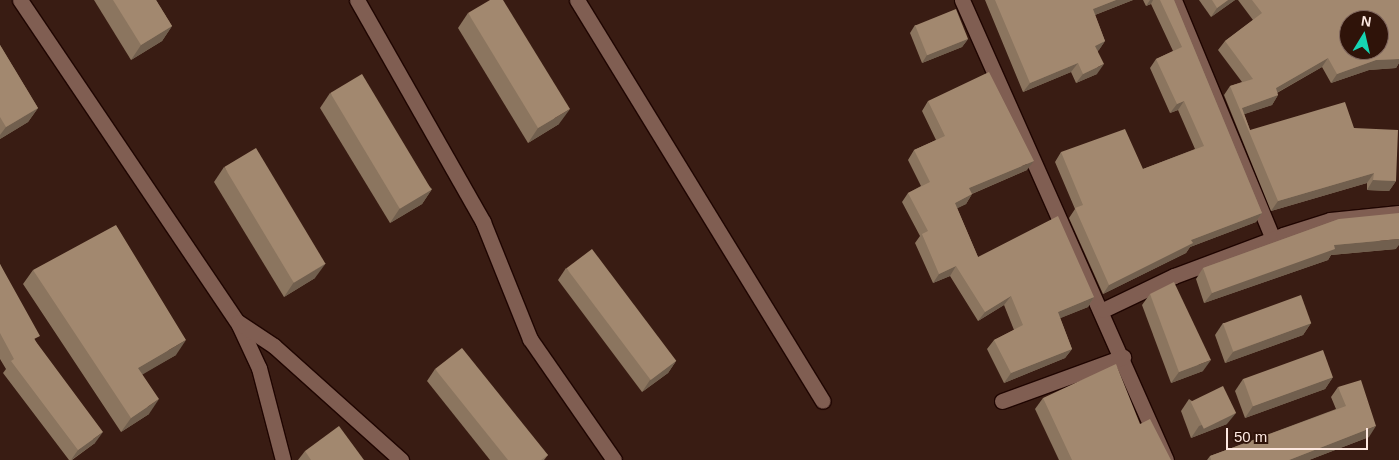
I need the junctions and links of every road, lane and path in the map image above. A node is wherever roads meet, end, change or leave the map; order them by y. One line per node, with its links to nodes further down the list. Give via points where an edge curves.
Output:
1 (20, 0): 9 (street)
2 (357, 0): 15 (street, via 483,222 530,339)
3 (577, 0): 11 (street)
4 (962, 0): 8 (street)
5 (1174, 0): 7 (street)
6 (1399, 213): 7 (street, via 1330,220)
7 (1273, 239): 8 (street, via 1174,276)
8 (1104, 310): 10 (street)
9 (237, 322): 13 (street, via 259,368); 14 (street, via 274,346)
10 (1123, 357): 12 (street); 16 (street)
11 (823, 401)
12 (1002, 401)
13 (283, 460)
14 (401, 460)
15 (614, 460)
16 (1166, 460)

